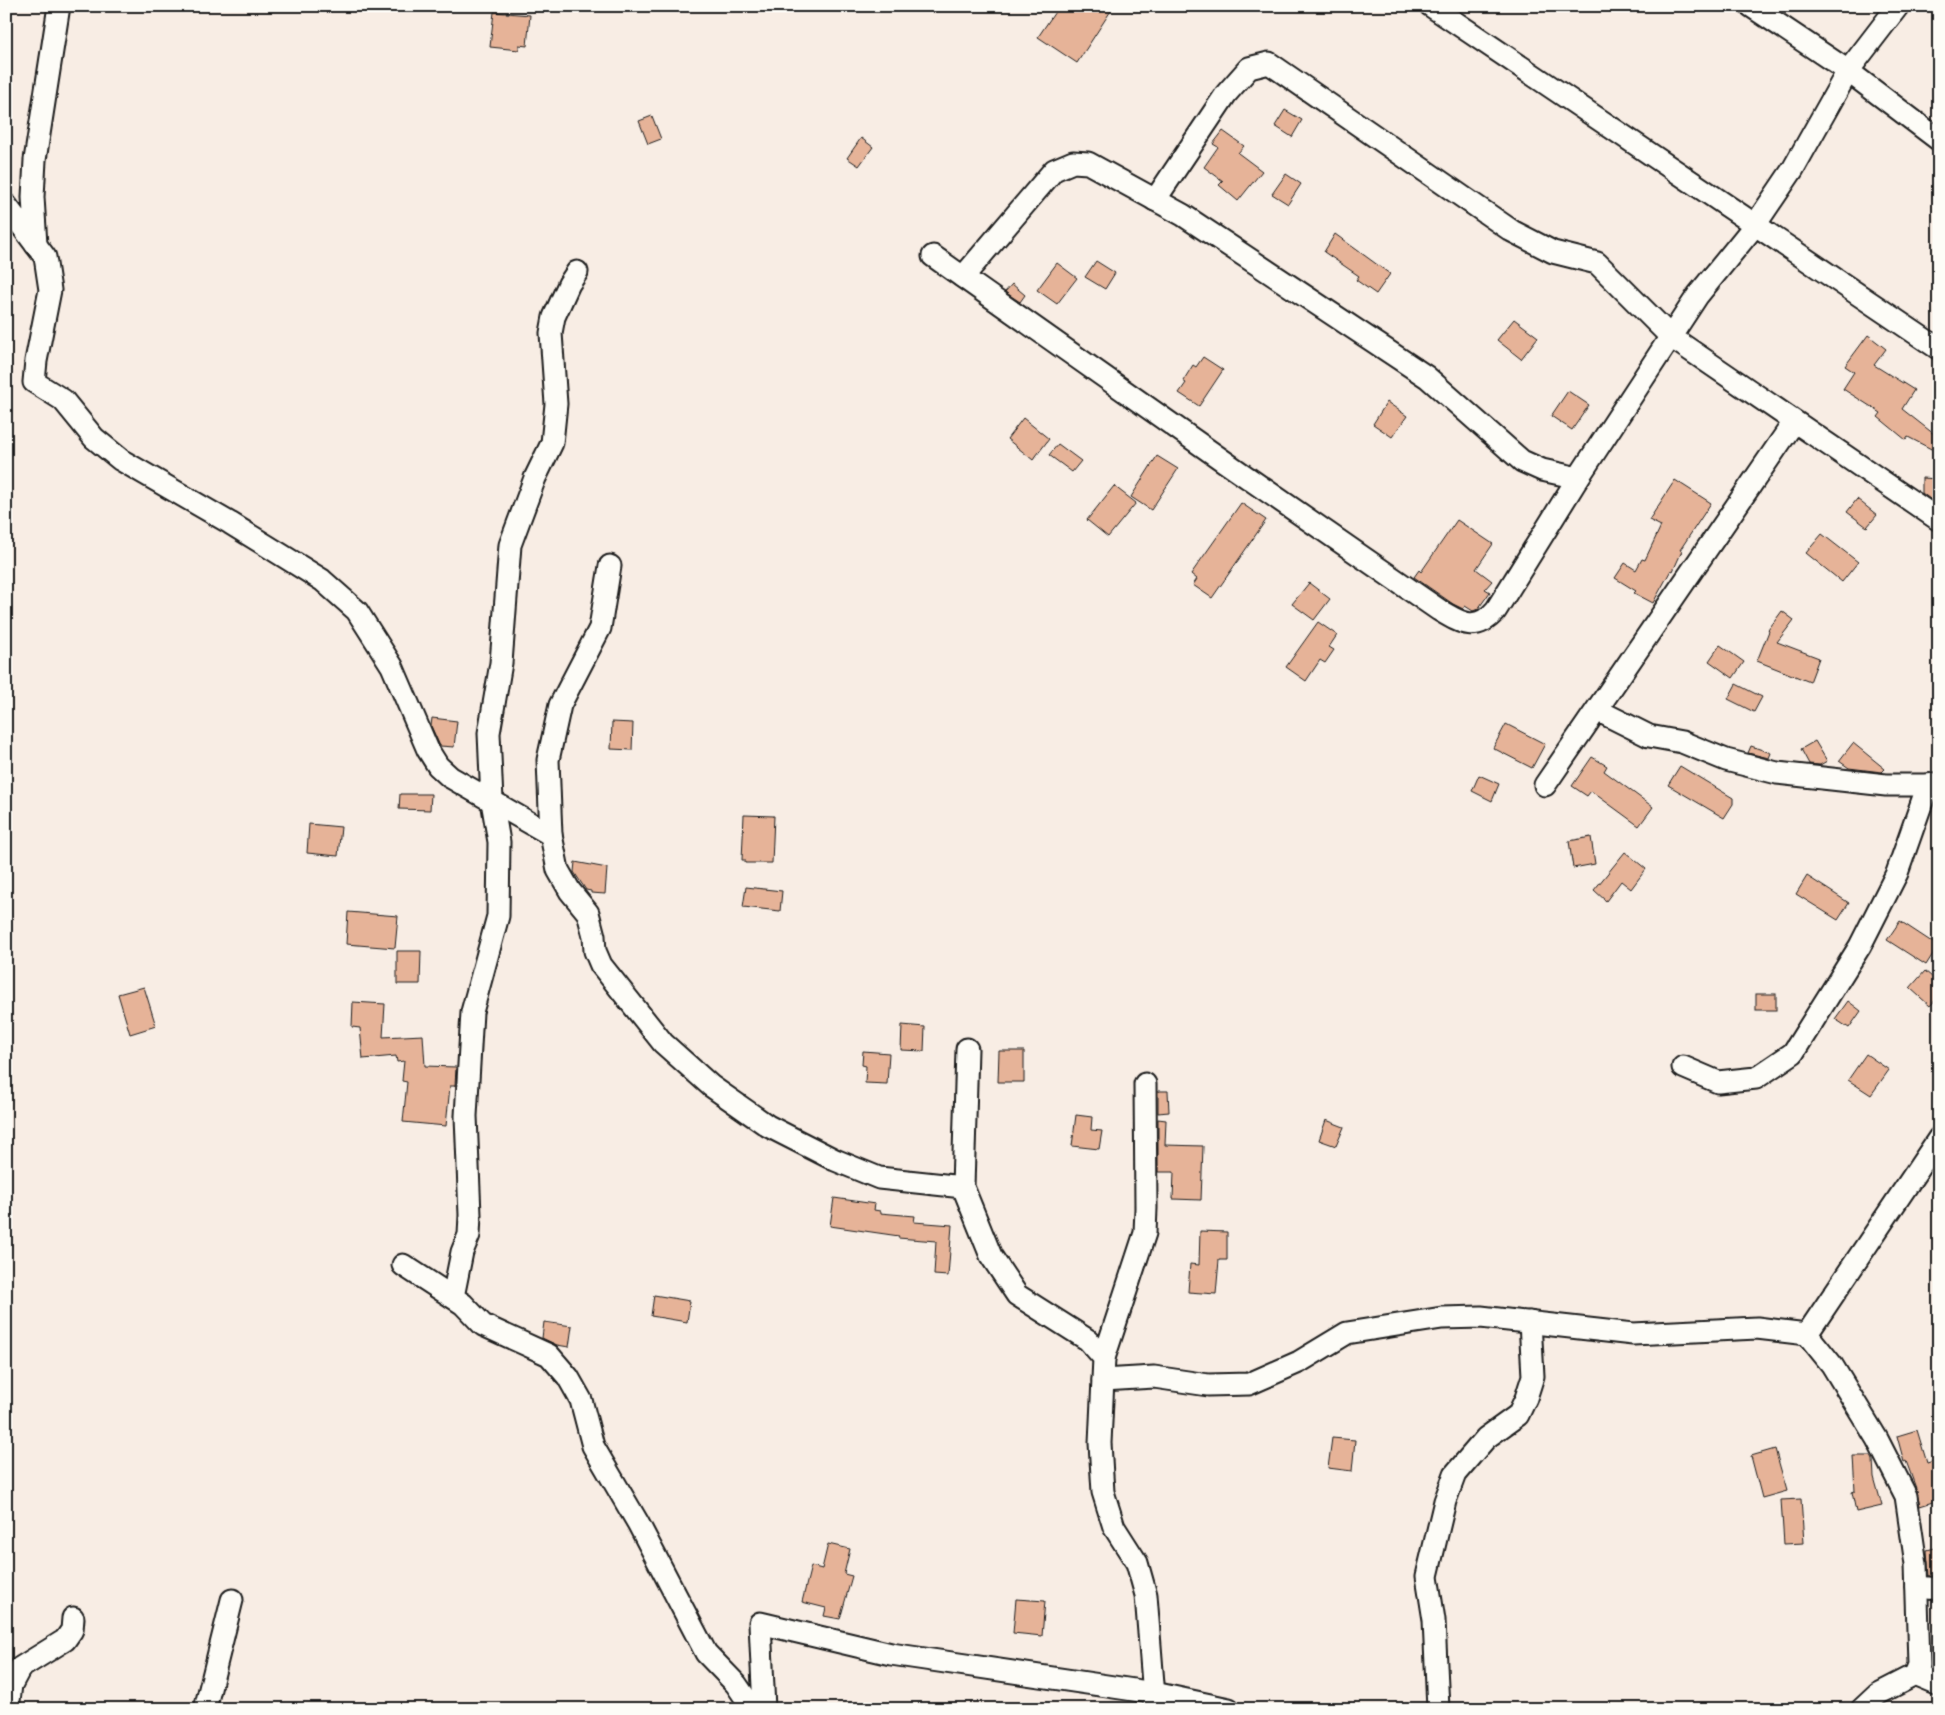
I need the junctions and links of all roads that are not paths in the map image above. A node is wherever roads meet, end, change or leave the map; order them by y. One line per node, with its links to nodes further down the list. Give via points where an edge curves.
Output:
1 (58, 6): 10 (street, via 35,160)
2 (1431, 6): 9 (street)
3 (1751, 6): 5 (street)
4 (1898, 6): 5 (street)
5 (1848, 70): 6 (street); 9 (street, via 1793,169)
6 (1939, 140)
7 (1155, 200): 13 (street, via 1088,163 1073,162 1054,170); 14 (street, via 1226,94 1249,68 1269,63 1512,231 1553,252 1597,263); 17 (street, via 1183,215 1427,376 1522,461 1542,470)
8 (6, 205): 10 (street)
9 (1754, 225): 14 (street, via 1698,295); 15 (street)
10 (36, 245): 23 (street, via 45,257 50,290 34,382 63,400 94,438 121,460 322,580 357,611 392,666 438,766 450,777)
11 (933, 256): 13 (street)
12 (577, 272): 23 (street, via 556,312 551,334 556,404 552,443 510,545 501,663 489,733)
13 (963, 277): 17 (street, via 1461,623 1487,620 1496,610)
14 (1671, 337): 16 (street); 17 (street)
15 (1939, 349)
16 (1794, 422): 18 (street); 20 (street)
17 (1578, 478)
18 (1939, 520)
19 (610, 566): 24 (street, via 600,628 560,705 552,741 548,760)
20 (1597, 710): 21 (street); 22 (street, via 1649,736 1682,742 1726,760 1777,774 1886,784)
21 (1545, 784)
22 (1933, 784): 26 (street, via 1897,873 1860,946 1793,1053 1756,1078 1718,1082)
23 (492, 801): 24 (street); 31 (street, via 499,842 498,916 472,1012 466,1116 470,1215)
24 (551, 835): 29 (street, via 558,870 588,913 601,965 663,1043 711,1086 768,1126 879,1178)
25 (967, 1049): 29 (street)
26 (1683, 1067)
27 (1145, 1084): 34 (street, via 1145,1233)
28 (1939, 1138): 33 (street)
29 (963, 1187): 34 (street, via 991,1256 1017,1295 1088,1340)
30 (402, 1266): 31 (street)
31 (453, 1297): 45 (street, via 483,1324 549,1355 568,1377 581,1400 593,1446 706,1653 736,1684)
32 (1530, 1322): 33 (street, via 1633,1334 1757,1328); 35 (street, via 1481,1317 1442,1318 1346,1333 1300,1362 1249,1384 1208,1385 1154,1377); 48 (street, via 1533,1376 1526,1398 1518,1415 1486,1438 1455,1474 1444,1501 1426,1576 1434,1620)
33 (1807, 1334): 36 (street, via 1832,1365 1877,1439 1906,1496)
34 (1104, 1358): 35 (street)
35 (1103, 1380): 42 (street, via 1102,1492 1114,1526 1137,1564 1146,1595)
36 (1917, 1587): 37 (street); 40 (street, via 1919,1665)
37 (1939, 1589)
38 (232, 1600): 44 (street)
39 (73, 1618): 43 (street, via 72,1630 65,1640 20,1668 11,1685)
40 (1915, 1675): 41 (street); 49 (street, via 1878,1694)
41 (1939, 1686)
42 (1154, 1701): 46 (street, via 891,1654 760,1623); 47 (street)
43 (8, 1709)
44 (205, 1709)
45 (753, 1709)
46 (764, 1709)
47 (1229, 1709)
48 (1438, 1709)
49 (1862, 1709)

